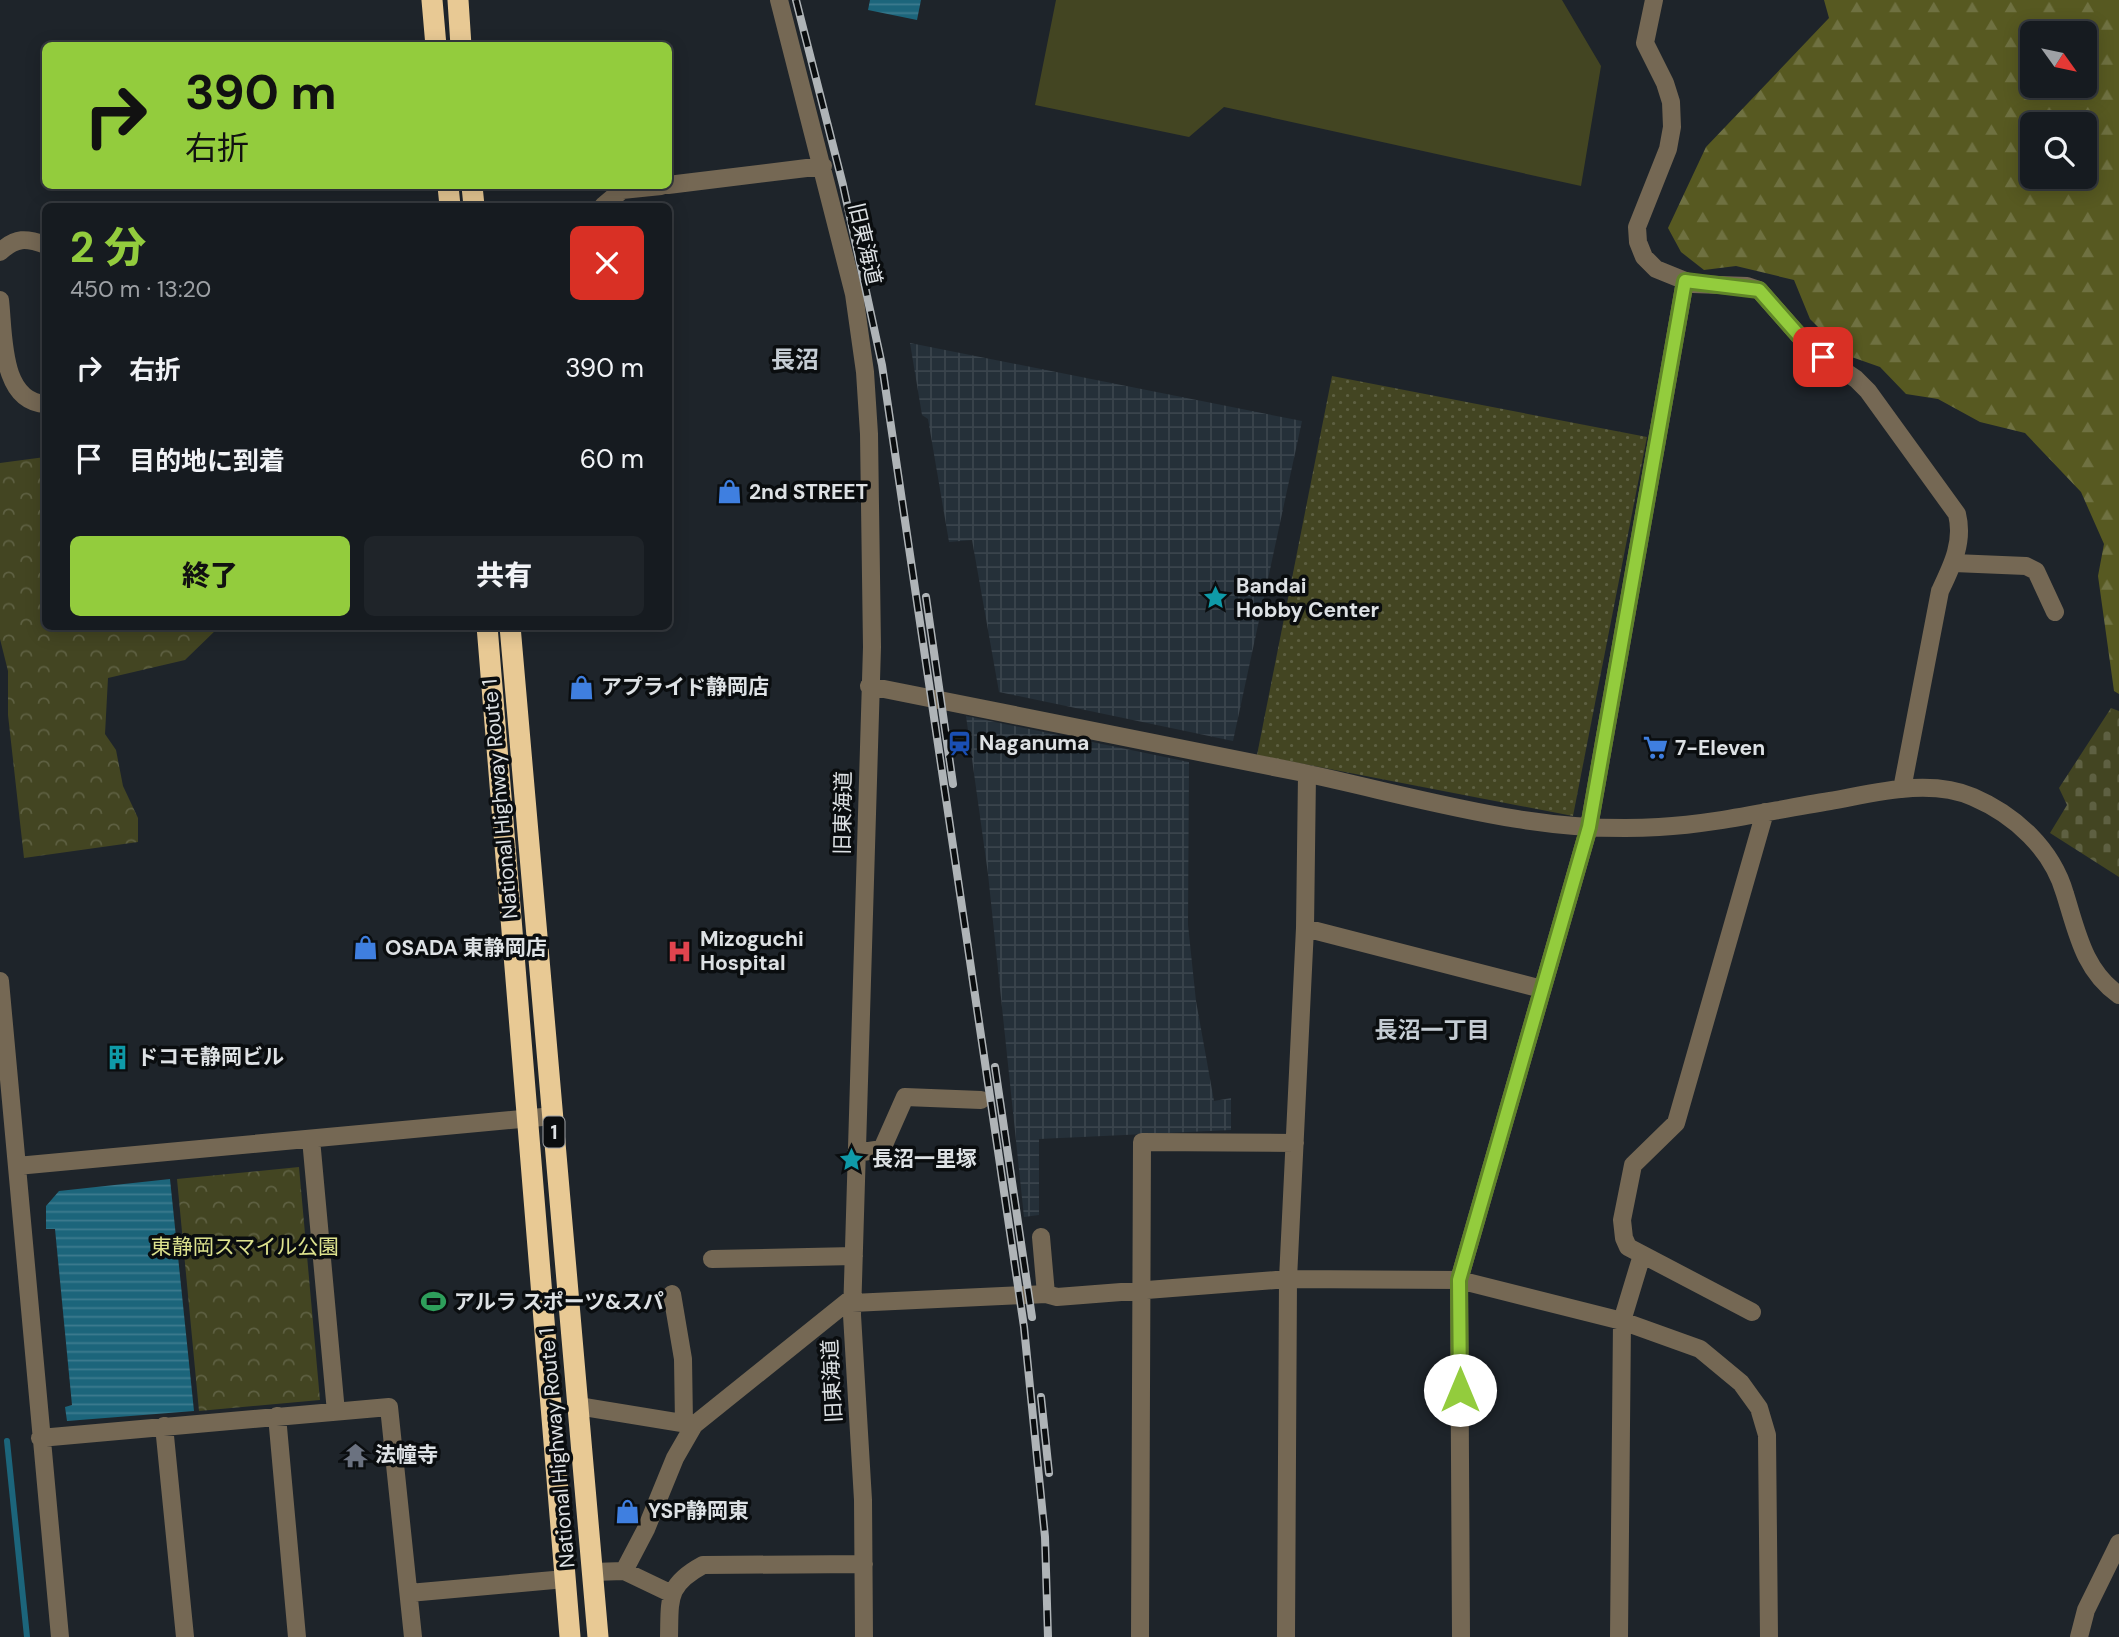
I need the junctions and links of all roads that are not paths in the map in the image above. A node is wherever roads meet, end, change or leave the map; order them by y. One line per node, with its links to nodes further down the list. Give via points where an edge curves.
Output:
1 (432, 0): 5 (highway)
2 (458, 0): 6 (highway)
3 (779, 0): 7 (street, 旧東海道)
4 (1654, 0): 13 (street, via 1645,43 1665,83 1672,127 1637,227 1637,242 1656,269)
5 (436, 42)
6 (461, 42)
7 (823, 166): 8 (street); 20 (street, 旧東海道, via 854,294 865,372 872,530)
8 (672, 185)
9 (632, 189): 10 (street, via 622,190)
10 (607, 203)
11 (42, 244): 12 (street, via 24,237)
12 (0, 251)
13 (1685, 281): 16 (street, via 1759,290 1810,348 1868,391 1957,514 1961,530); 24 (street)
14 (0, 300): 15 (street, via 9,378 30,401)
15 (42, 403)
16 (1954, 563): 17 (street, via 2026,566 2036,571); 22 (street, via 1940,590)
17 (2055, 612)
18 (487, 630): 31 (highway, National Highway Route 1 / 1)
19 (510, 630): 30 (highway, National Highway Route 1 / 1)
20 (869, 686): 21 (street); 34 (street, 旧東海道)
21 (1307, 774): 24 (street, via 1488,814); 25 (street)
22 (1902, 789): 23 (street); 28 (street, via 1949,789 1970,795 2039,844 2065,891 2083,952 2099,979)
23 (1765, 812): 24 (street, via 1659,827); 37 (street, via 1676,1123 1633,1165 1622,1220 1628,1247)
24 (1589, 827): 27 (street)
25 (1305, 928): 27 (street); 33 (street)
26 (0, 981): 35 (street)
27 (1542, 989): 41 (street)
28 (2119, 995)
29 (981, 1100): 34 (street, via 905,1097 882,1149)
30 (553, 1116): 31 (street); 48 (highway, National Highway Route 1 / 1)
31 (526, 1118): 32 (street); 58 (highway, National Highway Route 1 / 1)
32 (311, 1139): 35 (street); 49 (street)
33 (1295, 1143): 40 (street); 42 (street, via 1142,1142)
34 (856, 1153): 38 (street, 旧東海道)
35 (17, 1166): 53 (street)
36 (1041, 1237): 44 (street)
37 (1642, 1255): 46 (street); 47 (street)
38 (854, 1256): 39 (street); 45 (street, 旧東海道)
39 (712, 1259)
40 (1288, 1279): 41 (street); 42 (street); 70 (street)
41 (1459, 1280): 47 (street); 71 (street)
42 (1139, 1292): 44 (street, via 1077,1298); 69 (street)
43 (672, 1294): 51 (street)
44 (1046, 1294): 45 (street)
45 (852, 1301): 51 (street); 55 (street, 旧東海道)
46 (1752, 1312)
47 (1622, 1321): 72 (street); 73 (street, via 1700,1349 1741,1383 1759,1408 1768,1435 1770,1470)
48 (578, 1405): 51 (street); 57 (highway, National Highway Route 1 / 1)
49 (336, 1412): 50 (street); 59 (street, via 389,1407)
50 (277, 1416): 52 (street); 63 (street)
51 (689, 1424): 56 (street)
52 (163, 1426): 53 (street); 62 (street)
53 (40, 1438): 61 (street)
54 (2119, 1543): 74 (street, via 2086,1610)
55 (864, 1564): 60 (street, via 703,1565 685,1575); 68 (street, 旧東海道)
56 (624, 1571): 57 (street); 60 (street)
57 (592, 1572): 66 (highway, National Highway Route 1 / 1)
58 (565, 1579): 59 (street); 65 (highway, National Highway Route 1 / 1)
59 (409, 1593): 64 (street)
60 (670, 1593): 67 (street)
61 (60, 1637)
62 (185, 1637)
63 (297, 1637)
64 (414, 1637)
65 (570, 1637)
66 (598, 1637)
67 (669, 1637)
68 (864, 1637)
69 (1140, 1637)
70 (1286, 1637)
71 (1461, 1637)
72 (1619, 1637)
73 (1769, 1637)
74 (2079, 1637)

